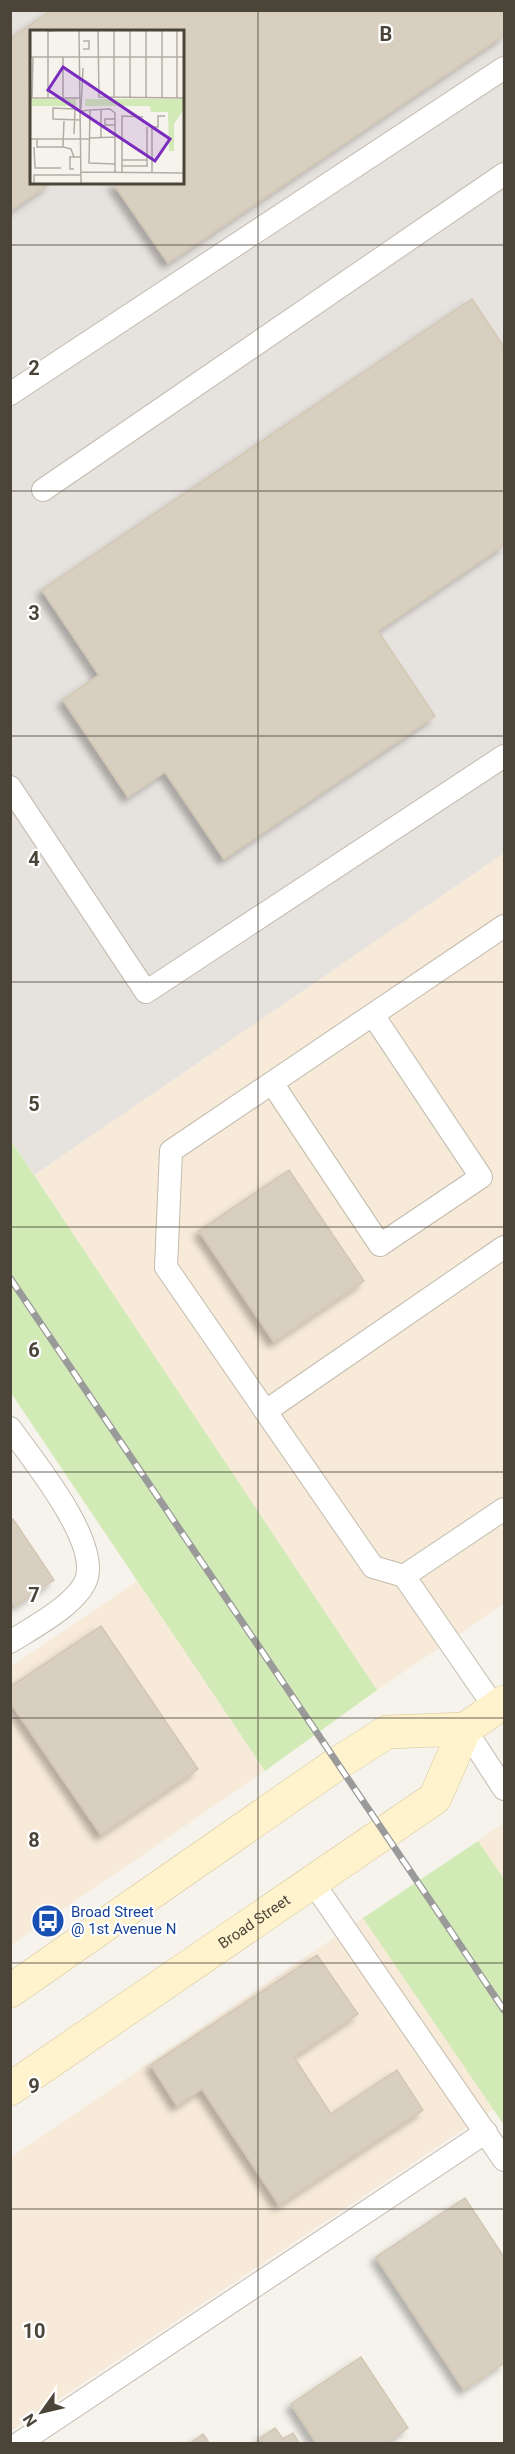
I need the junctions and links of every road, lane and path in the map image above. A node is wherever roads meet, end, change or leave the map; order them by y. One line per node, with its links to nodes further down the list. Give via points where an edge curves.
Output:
1 (504, 68): 3 (lane)
2 (504, 174): 4 (lane)
3 (10, 394)
4 (43, 490)
5 (504, 756): 6 (lane, via 147,993)
6 (10, 787)
7 (504, 926): 8 (lane)
8 (373, 1015): 9 (lane); 9 (lane, via 481,1178 380,1245)
9 (272, 1083): 11 (lane, via 171,1151 166,1267)
10 (504, 1247): 11 (lane)
11 (266, 1411): 14 (lane, via 373,1567)
12 (10, 1428): 15 (lane, via 72,1516 88,1554 87,1578 76,1595)
13 (504, 1509): 14 (lane)
14 (404, 1576): 16 (lane)
15 (10, 1642)
16 (500, 1705): 17 (main road)
17 (465, 1729): 18 (lane); 19 (main road, Broad Street, via 435,1798); 20 (main road, via 387,1732)
18 (504, 1789)
19 (312, 1881): 21 (main road, Broad Street); 22 (lane)
20 (10, 1991)
21 (10, 2089)
22 (486, 2132): 23 (lane); 24 (lane)
23 (504, 2160)
24 (18, 2444)

